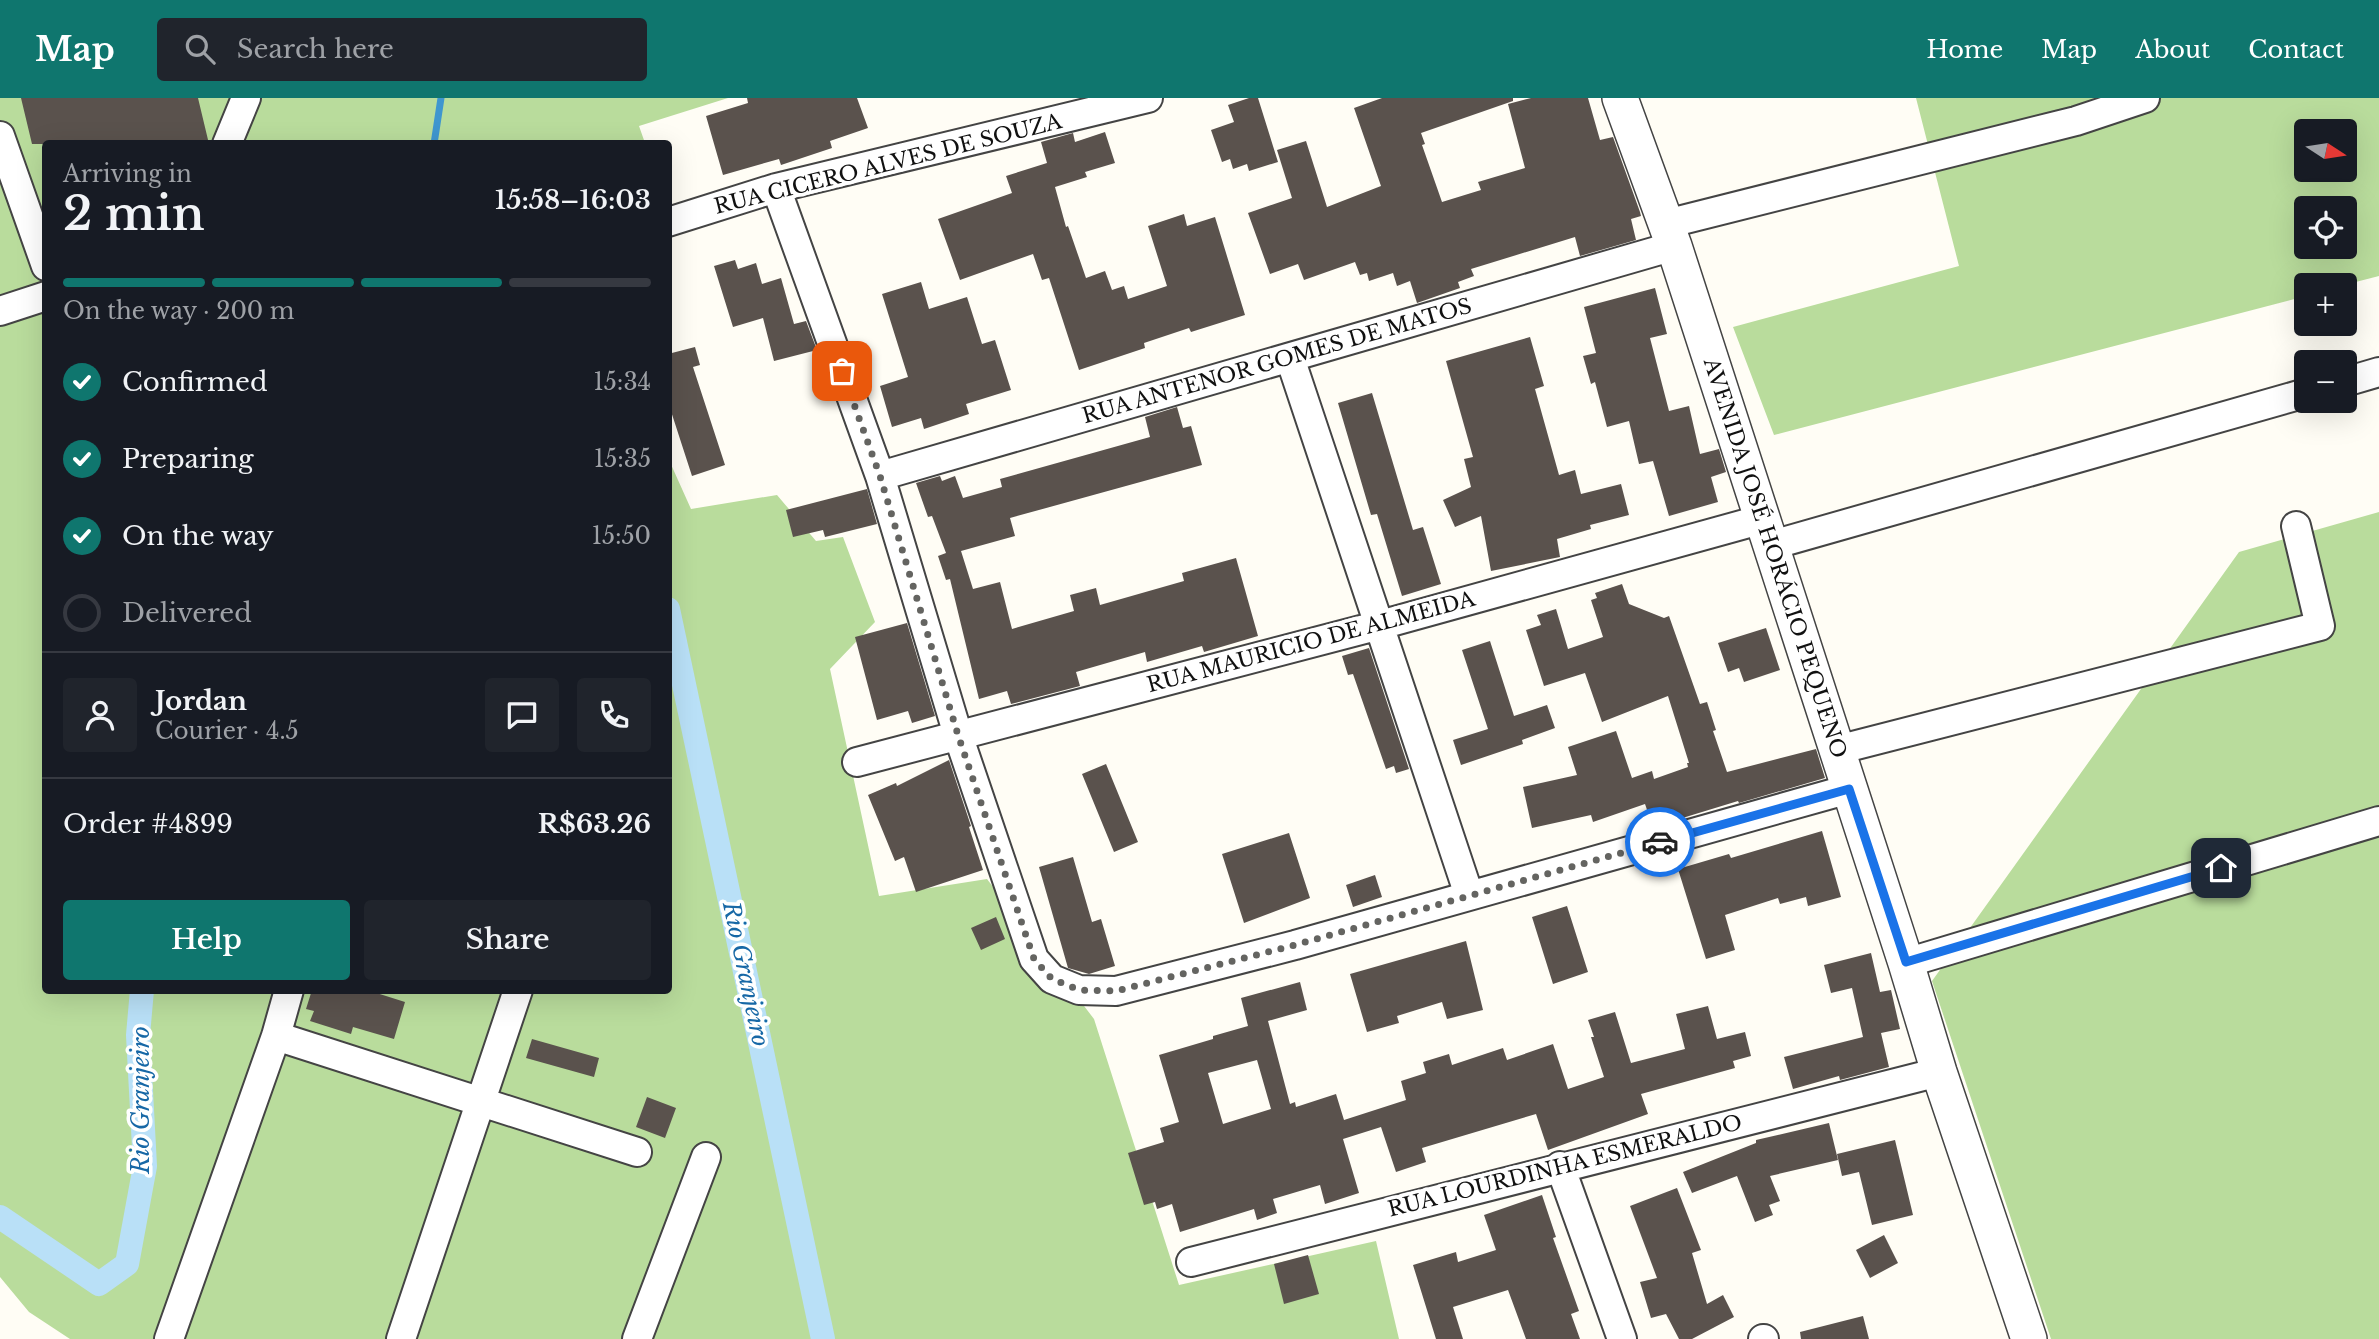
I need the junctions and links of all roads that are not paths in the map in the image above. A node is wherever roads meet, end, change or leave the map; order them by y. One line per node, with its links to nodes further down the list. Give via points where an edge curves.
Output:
1 (246, 98): 6 (street)
2 (1148, 98): 7 (street, RUA CICERO ALVES DE SOUZA)
3 (1620, 98): 9 (street, AVENIDA JOSÉ HORÁCIO PEQUENO)
4 (2145, 98): 9 (street, RUA ANTENOR GOMES DE MATOS)
5 (0, 135): 10 (street)
6 (229, 140)
7 (776, 188): 8 (street, RUA CICERO ALVES DE SOUZA); 17 (street)
8 (672, 221)
9 (1670, 235): 13 (street, RUA ANTENOR GOMES DE MATOS); 19 (street, AVENIDA JOSÉ HORÁCIO PEQUENO)
10 (42, 255)
11 (42, 297): 12 (street)
12 (0, 310)
13 (1290, 358): 17 (street, RUA ANTENOR GOMES DE MATOS); 20 (street)
14 (2379, 372): 15 (street)
15 (2357, 378)
16 (2294, 396): 19 (street, RUA MAURICIO DE ALMEIDA)
17 (880, 476): 21 (street)
18 (2296, 526): 22 (street, via 2320,626)
19 (1768, 532): 20 (street, RUA MAURICIO DE ALMEIDA); 22 (street, AVENIDA JOSÉ HORÁCIO PEQUENO)
20 (1380, 625): 21 (street, RUA MAURICIO DE ALMEIDA); 26 (street)
21 (958, 735): 23 (street, RUA MAURICIO DE ALMEIDA); 26 (street, via 1034,959 1052,979 1079,990 1116,991)
22 (1837, 750): 24 (street, AVENIDA JOSÉ HORÁCIO PEQUENO)
23 (857, 762)
24 (1849, 789): 26 (street); 27 (street, AVENIDA JOSÉ HORÁCIO PEQUENO)
25 (2379, 821): 27 (street)
26 (1469, 895)
27 (1906, 962): 31 (street, AVENIDA JOSÉ HORÁCIO PEQUENO)
28 (288, 994): 30 (street)
29 (517, 994): 32 (street)
30 (276, 1036): 32 (street); 37 (street)
31 (1939, 1072): 35 (street, RUA LOURDINHA ESMERALDO); 41 (street, AVENIDA JOSÉ HORÁCIO PEQUENO)
32 (481, 1101): 33 (street); 38 (street)
33 (637, 1152)
34 (706, 1157): 39 (street)
35 (1560, 1166): 36 (street, RUA LOURDINHA ESMERALDO); 40 (street)
36 (1191, 1262)
37 (169, 1339)
38 (401, 1339)
39 (637, 1339)
40 (1622, 1339)
41 (2029, 1339)

